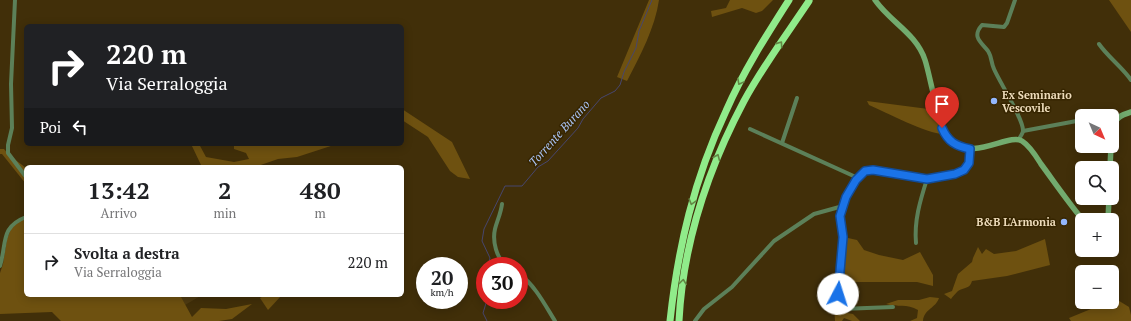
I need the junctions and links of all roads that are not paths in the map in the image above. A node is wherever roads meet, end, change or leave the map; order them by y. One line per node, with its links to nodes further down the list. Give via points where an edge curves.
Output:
1 (15, 0): 17 (street, via 11,84 12,128 8,153)
2 (789, 0): 30 (highway, one-way to 30, via 740,82 707,156 691,202 680,249)
3 (875, 0): 16 (main road, via 911,35 920,48 946,136 952,143)
4 (1015, 0): 13 (street, via 1004,26 982,25 978,35 980,43 988,52 992,67 1009,96)
5 (809, 1): 31 (highway, one-way to 5, via 690,242 714,163 755,82)
6 (1099, 44): 7 (street)
7 (1131, 80)
8 (796, 98): 15 (street)
9 (1131, 113): 10 (main road)
10 (1119, 117)
11 (1075, 121): 13 (street)
12 (750, 129): 15 (street)
13 (1023, 131): 14 (street)
14 (1019, 139): 16 (main road); 22 (main road, via 1031,150)
15 (782, 143): 18 (street)
16 (970, 149): 19 (street, via 969,163 964,170)
17 (24, 174)
18 (858, 178): 19 (street, via 865,171 873,170); 21 (street)
19 (927, 179): 24 (street, via 915,222)
20 (502, 204): 25 (street, via 494,230)
21 (843, 206): 28 (street, via 840,216 843,237 836,304 841,309); 32 (street, via 814,214 774,241 732,287 704,309)
22 (1078, 213)
23 (24, 217): 26 (street, via 15,221 6,234)
24 (916, 243)
25 (500, 257)
26 (0, 266)
27 (528, 281): 29 (street)
28 (893, 307)
29 (555, 321)
30 (670, 321)
31 (679, 321)
32 (695, 321)

